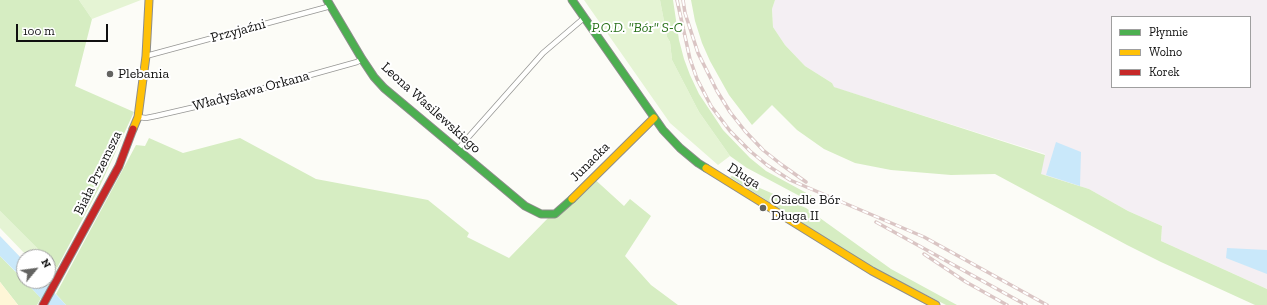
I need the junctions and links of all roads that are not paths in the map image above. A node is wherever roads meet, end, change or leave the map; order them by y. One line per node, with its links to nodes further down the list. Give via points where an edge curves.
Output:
1 (149, 0): 5 (street, Biała Przemsza)
2 (572, 0): 4 (street, Długa)
3 (329, 3): 5 (street, Przyjaźni); 6 (street, Leona Wasilewskiego)
4 (584, 18): 8 (street, Długa); 9 (street, via 543,53)
5 (146, 56): 7 (street, Biała Przemsza)
6 (362, 59): 7 (street, Władysława Orkana, via 208,104 146,118); 9 (street, Leona Wasilewskiego, via 384,88)
7 (138, 117): 11 (street, Biała Przemsza, via 119,166)
8 (654, 118): 10 (street, Junacka, via 567,204 555,214); 12 (street, Długa, via 680,148 698,163 872,271)
9 (457, 150): 10 (street, Leona Wasilewskiego, via 525,206)
10 (541, 214)
11 (43, 305)
12 (936, 305)

